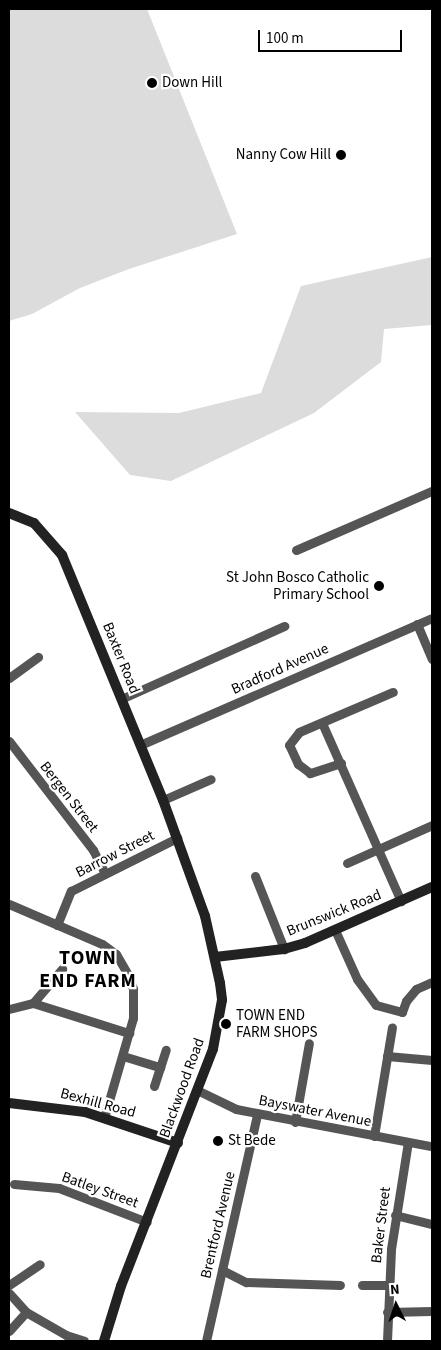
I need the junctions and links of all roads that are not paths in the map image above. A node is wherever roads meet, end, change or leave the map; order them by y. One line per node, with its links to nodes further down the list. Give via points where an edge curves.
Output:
1 (432, 491): 3 (street)
2 (9, 513): 11 (street, Baxter Road, via 34,523 62,555)
3 (296, 550)
4 (432, 618): 5 (street, Bradford Avenue)
5 (417, 624): 8 (street); 14 (street, Bradford Avenue)
6 (284, 626): 11 (street)
7 (38, 656): 9 (street)
8 (432, 659)
9 (9, 678)
10 (393, 692): 12 (street)
11 (122, 699): 14 (street, Baxter Road)
12 (322, 723): 15 (street); 15 (street, via 299,732 289,745 298,764 310,773)
13 (9, 741): 22 (street, Bergen Street, via 93,850)
14 (140, 745): 17 (street, Baxter Road)
15 (341, 763): 20 (street)
16 (211, 780): 17 (street)
17 (163, 800): 19 (street, Baxter Road)
18 (432, 825): 20 (street)
19 (177, 838): 22 (street, Barrow Street); 30 (street, Blackwood Road, via 205,916)
20 (379, 850): 21 (street); 25 (street)
21 (347, 863)
22 (104, 872): 27 (street, Barrow Street, via 71,892)
23 (255, 876): 29 (street)
24 (432, 887): 25 (street, Brunswick Road)
25 (401, 901): 28 (street, Brunswick Road)
26 (9, 904): 27 (street)
27 (57, 925): 36 (street, via 102,944 116,954 133,989 133,1018)
28 (335, 930): 29 (street, Brunswick Road); 32 (street, via 357,979 376,1006 402,1012 416,989)
29 (284, 949): 30 (street, Brunswick Road)
30 (215, 957): 44 (street, Blackwood Road, via 222,1000 219,1024)
31 (62, 969): 33 (street)
32 (432, 982)
33 (33, 1003): 34 (street); 36 (street)
34 (9, 1009)
35 (392, 1027): 40 (street)
36 (129, 1033): 39 (street)
37 (309, 1043): 48 (street)
38 (166, 1050): 42 (street)
39 (123, 1056): 42 (street); 47 (street)
40 (387, 1056): 41 (street); 49 (street)
41 (432, 1060)
42 (160, 1067): 43 (street)
43 (154, 1086)
44 (199, 1091): 46 (street, Bayswater Avenue, via 236,1109); 51 (street, Blackwood Road)
45 (9, 1104): 47 (street, Bexhill Road, via 49,1106)
46 (257, 1114): 48 (street, Bayswater Avenue); 58 (street, Brentford Avenue)
47 (104, 1118): 51 (street, Bexhill Road)
48 (295, 1122): 49 (street, Bayswater Avenue)
49 (374, 1136): 50 (street, Bayswater Avenue)
50 (408, 1142): 52 (street, Bayswater Avenue); 54 (street, Baker Street)
51 (178, 1143): 55 (street, Blackwood Road)
52 (430, 1146)
53 (14, 1184): 55 (street, Batley Street, via 59,1188)
54 (395, 1214): 56 (street); 61 (street, Baker Street)
55 (147, 1222): 69 (street, Blackwood Road)
56 (432, 1224)
57 (40, 1264): 59 (street)
58 (222, 1270): 60 (street, via 246,1282); 70 (street, Brentford Avenue)
59 (9, 1285)
60 (340, 1285)
61 (388, 1285): 62 (street); 66 (street, Baker Street)
62 (362, 1286)
63 (9, 1293): 65 (street)
64 (432, 1310): 66 (street)
65 (26, 1312): 67 (street); 68 (street, via 66,1335)
66 (387, 1312): 71 (street, Baker Street)
67 (9, 1331)
68 (84, 1341)
69 (104, 1341)
70 (206, 1341)
71 (386, 1341)

